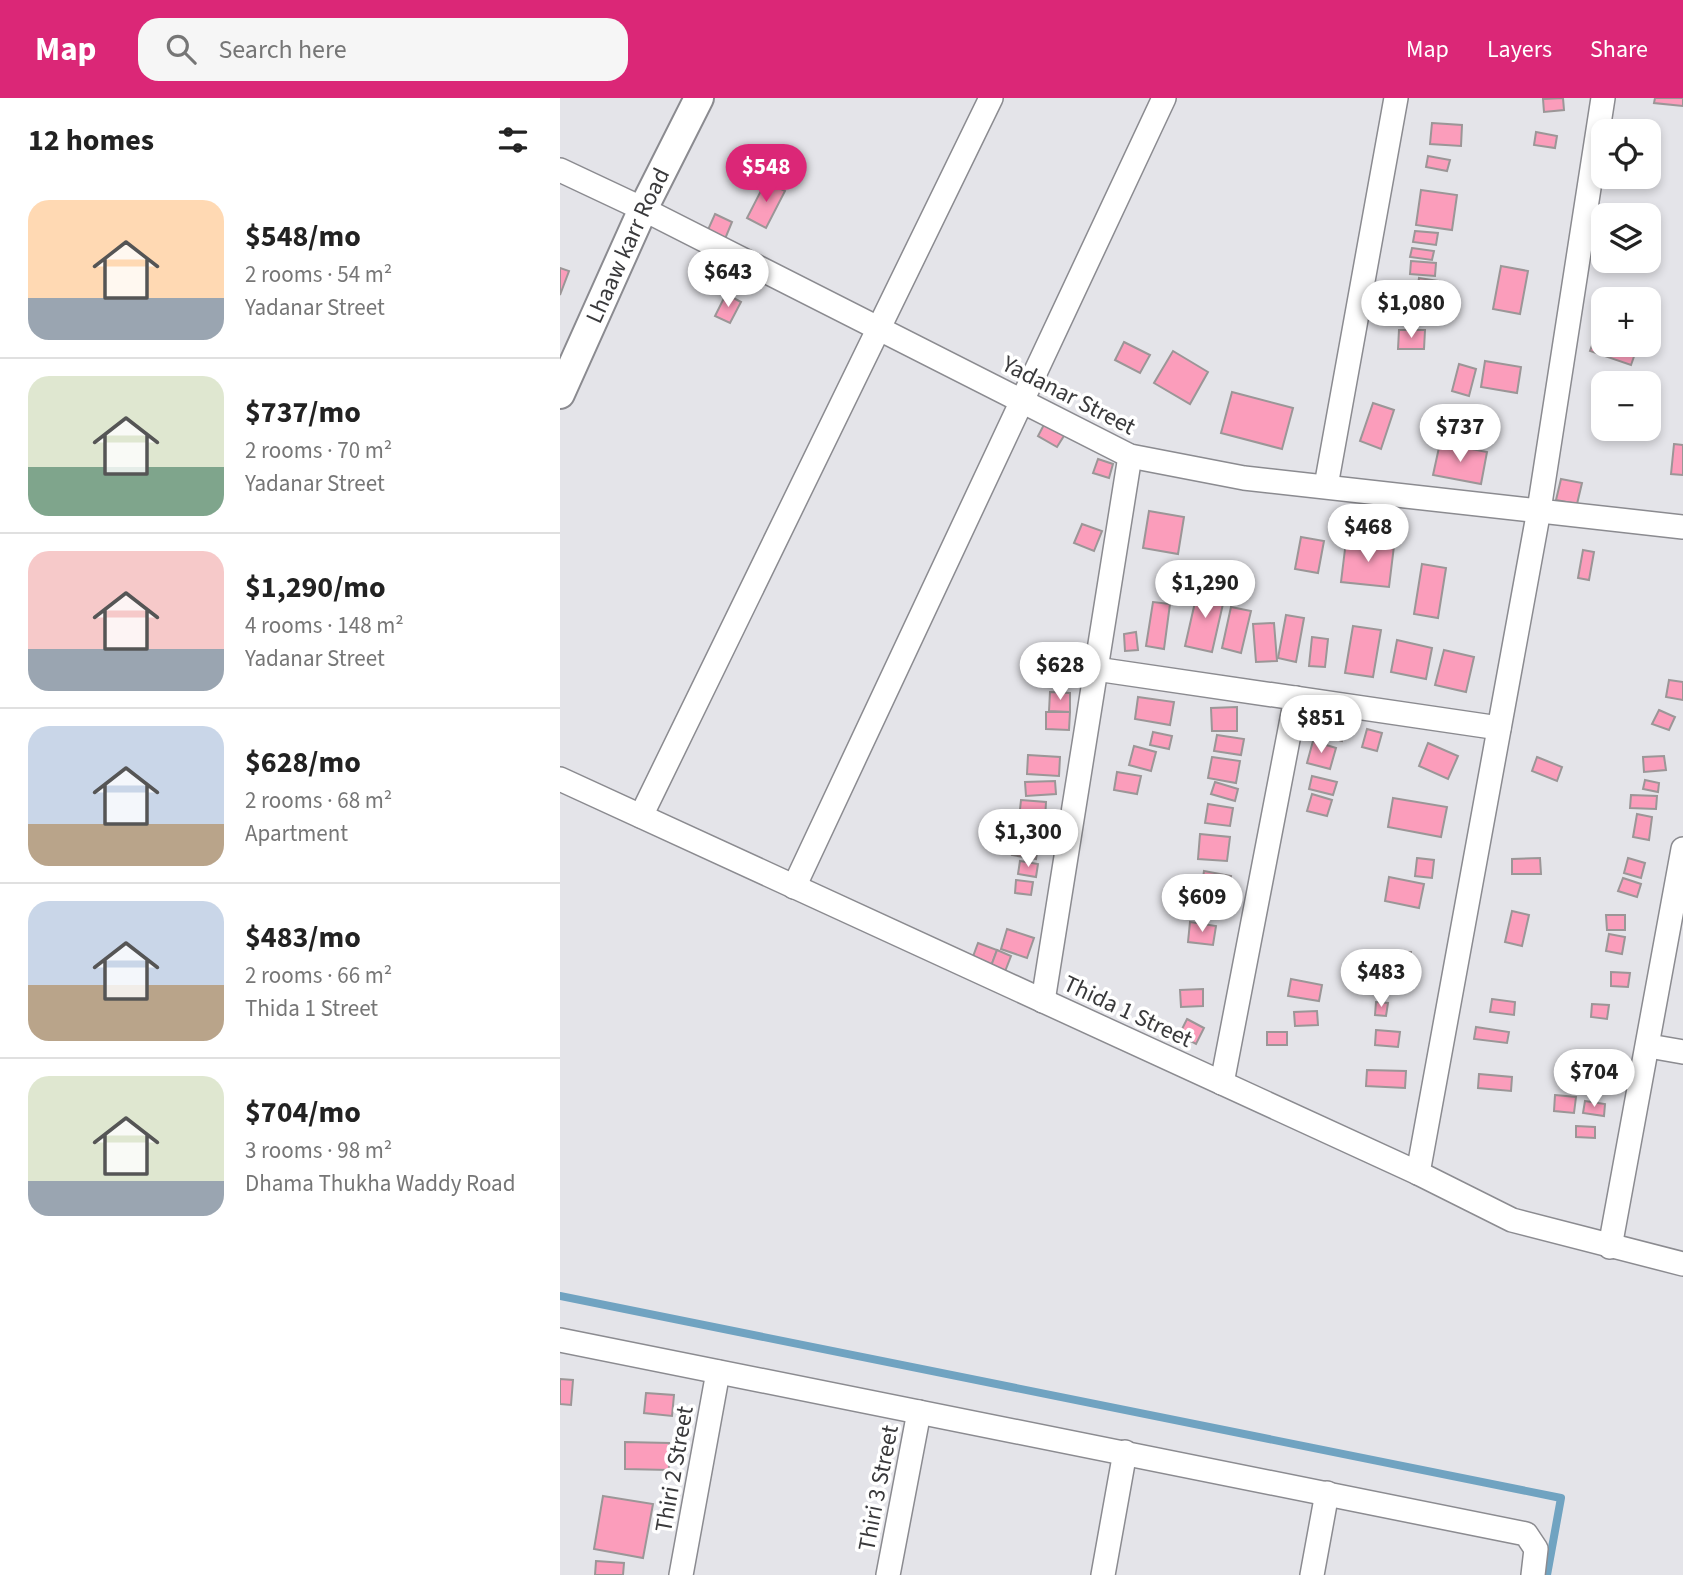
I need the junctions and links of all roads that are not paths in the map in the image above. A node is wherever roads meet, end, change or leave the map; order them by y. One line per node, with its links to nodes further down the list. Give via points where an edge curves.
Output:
1 (699, 98): 7 (street, Lhaaw karr Road)
2 (991, 98): 8 (street)
3 (1164, 98): 10 (street)
4 (1396, 98): 12 (street)
5 (1603, 98): 13 (street)
6 (560, 170): 7 (street, Yadanar Street)
7 (643, 209): 8 (street, Yadanar Street); 9 (street, Lhaaw karr Road)
8 (879, 328): 10 (street, Yadanar Street); 19 (street)
9 (560, 394)
10 (1022, 401): 11 (street, Yadanar Street); 21 (street)
11 (1130, 456): 12 (street, Yadanar Street, via 1244,478); 15 (street)
12 (1326, 486): 13 (street, Yadanar Street)
13 (1539, 510): 14 (street, Yadanar Street); 17 (street)
14 (1683, 527)
15 (1096, 669): 16 (street); 22 (street)
16 (1296, 698): 17 (street); 25 (street)
17 (1499, 727): 26 (street)
18 (560, 779): 19 (street, Thida 1 Street)
19 (641, 816): 21 (street, Thida 1 Street)
20 (1683, 849): 23 (street)
21 (794, 887): 22 (street, Thida 1 Street)
22 (1043, 1001): 25 (street, Thida 1 Street)
23 (1649, 1046): 24 (street); 27 (street)
24 (1683, 1052)
25 (1222, 1083): 26 (street, Thida 1 Street)
26 (1418, 1173): 27 (street, Thida 1 Street, via 1512,1220)
27 (1610, 1247): 28 (street, Thida 1 Street)
28 (1683, 1264)
29 (560, 1340): 30 (street)
30 (718, 1372): 31 (street); 34 (street, Thiri 2 Street)
31 (919, 1412): 32 (street); 35 (street, Thiri 3 Street)
32 (1125, 1452): 33 (street); 36 (street)
33 (1327, 1493): 37 (street); 38 (street, via 1526,1534 1536,1549)
34 (681, 1575)
35 (888, 1575)
36 (1102, 1575)
37 (1312, 1575)
38 (1532, 1575)

